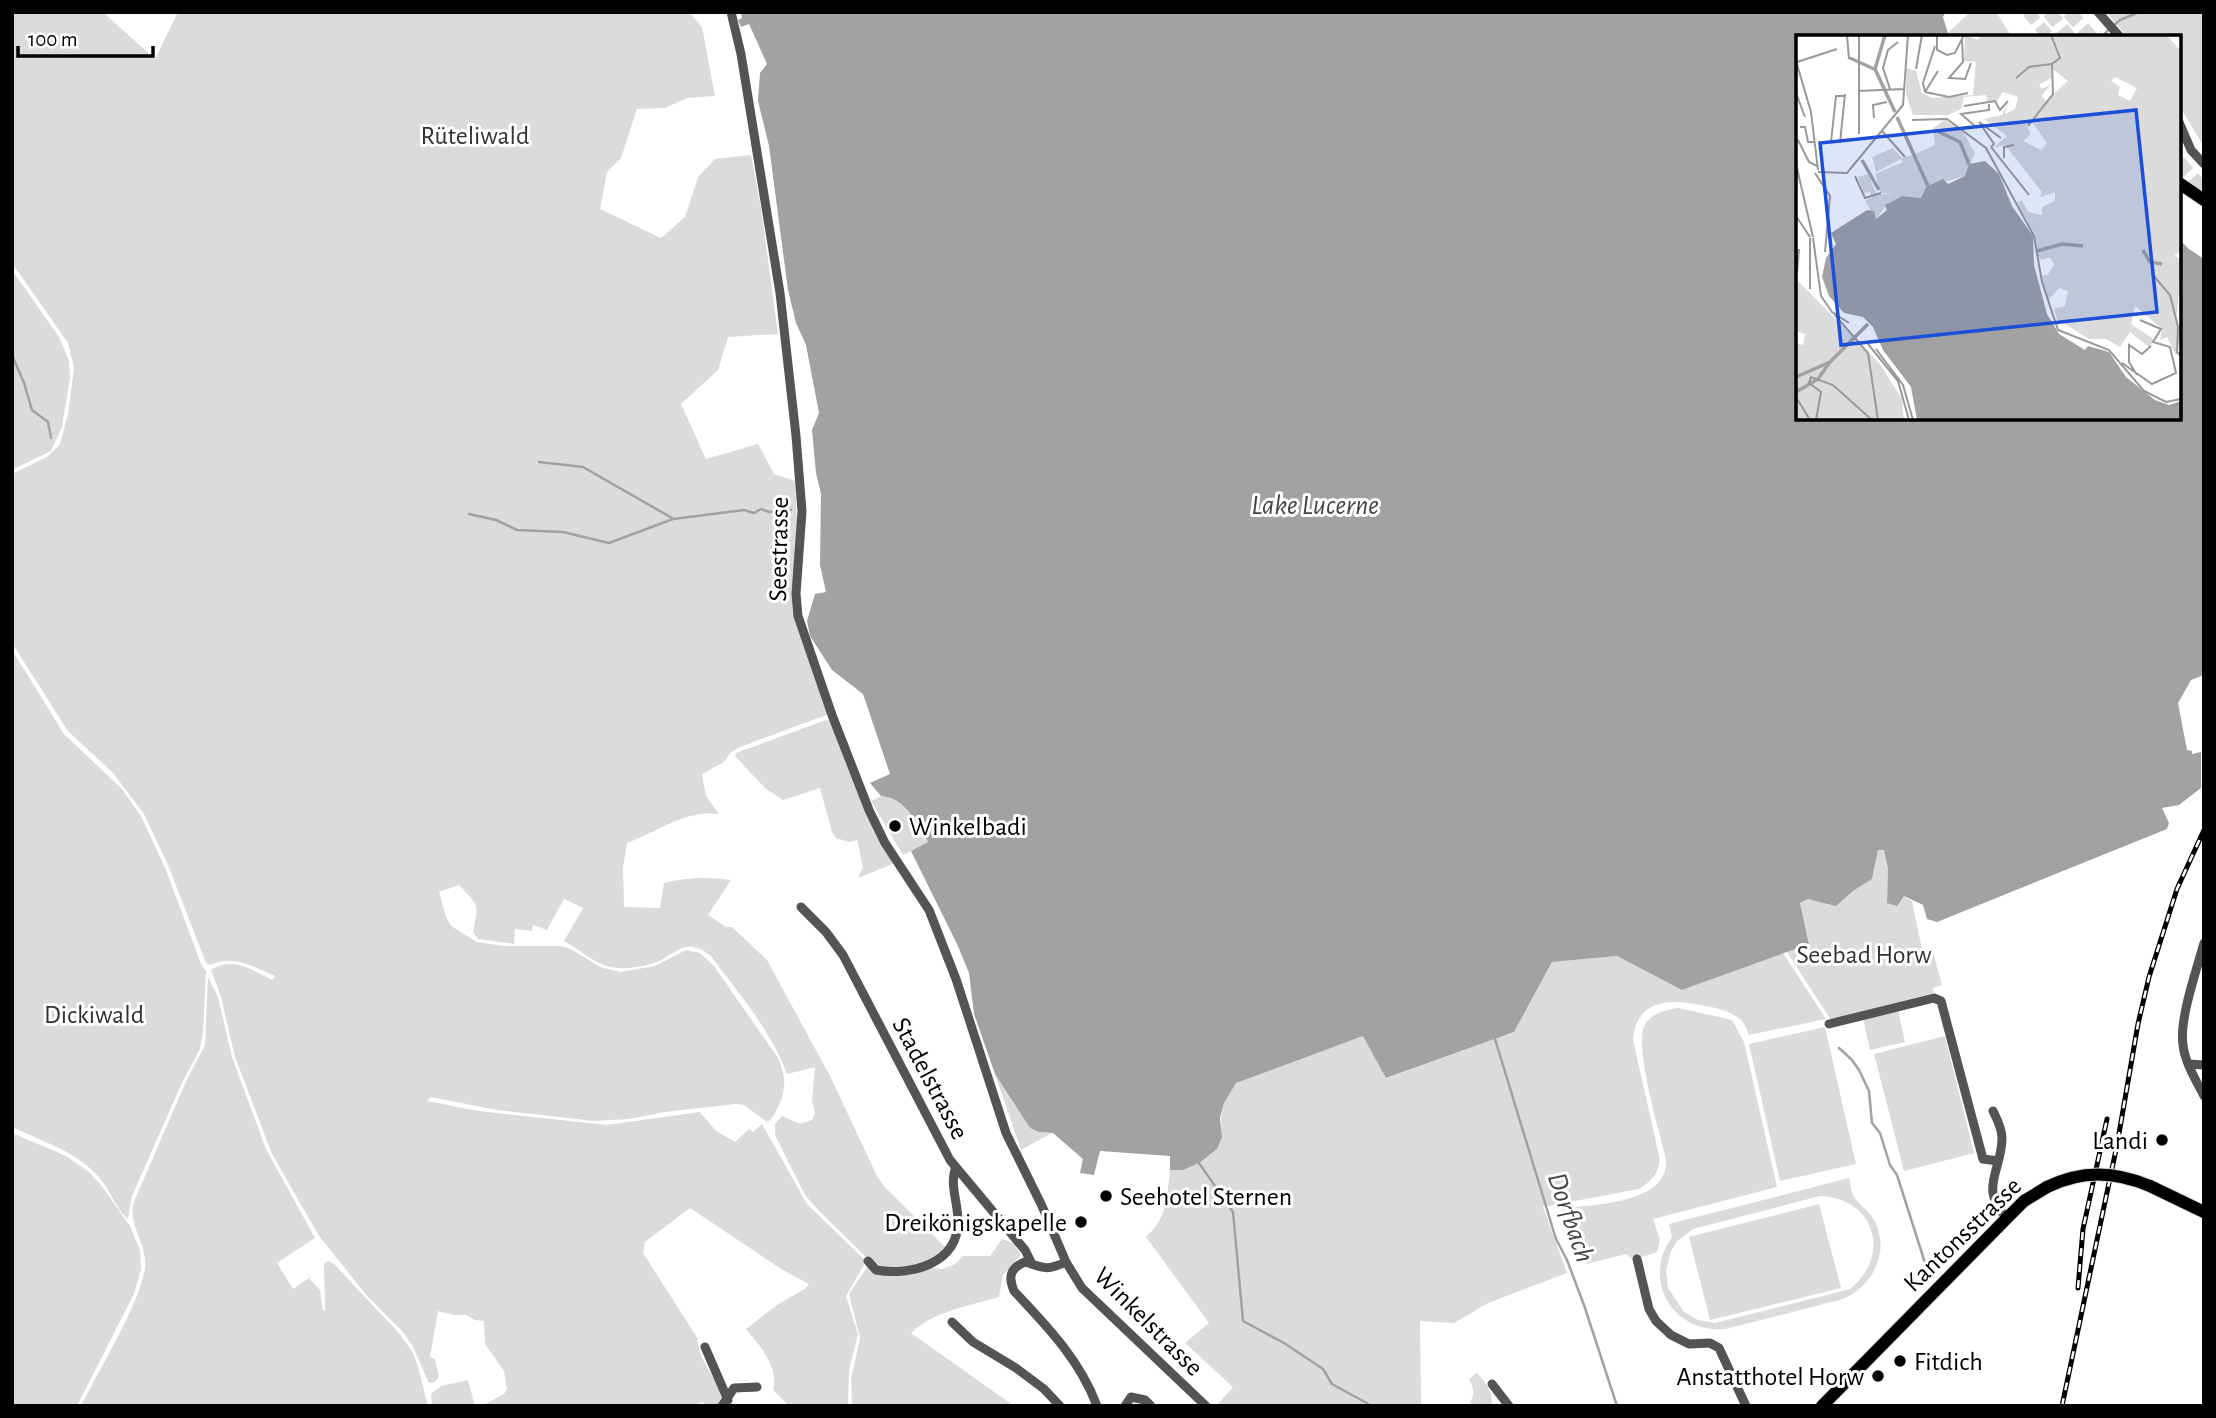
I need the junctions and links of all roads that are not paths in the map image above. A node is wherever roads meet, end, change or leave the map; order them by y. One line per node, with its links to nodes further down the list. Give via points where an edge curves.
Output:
1 (731, 12): 21 (street, Seestrasse, via 780,293 796,436 802,511 798,615 869,810 933,921 1006,1133)
2 (2098, 12): 3 (street)
3 (2118, 35)
4 (2181, 127): 5 (street, via 2191,150)
5 (2204, 164)
6 (2181, 184): 7 (main road)
7 (2204, 200)
8 (801, 907): 16 (street, Stadelstrasse, via 843,956)
9 (2204, 943): 11 (street, via 2183,1029)
10 (1829, 1024): 15 (street, via 1934,998 1941,1001 1983,1158)
11 (2189, 1065): 12 (street); 13 (street)
12 (2204, 1065)
13 (2204, 1096)
14 (1993, 1111): 15 (street, via 2002,1134)
15 (1998, 1161): 18 (street, via 1993,1197)
16 (956, 1167): 20 (street, via 951,1177 958,1222 948,1250 914,1270 876,1270); 22 (street, Stadelstrasse)
17 (2204, 1212): 18 (main road, Kantonsstrasse, bridge, via 2124,1176 2098,1173 2047,1186)
18 (2007, 1218): 35 (main road, Kantonsstrasse)
19 (1637, 1259): 34 (street, via 1656,1321 1689,1344 1710,1343 1719,1348)
20 (868, 1261)
21 (1066, 1262): 22 (street, via 1048,1269); 32 (street, Winkelstrasse, via 1082,1288)
22 (1032, 1264): 29 (street, via 1025,1262 1010,1273 1014,1291 1062,1343 1090,1386)
23 (953, 1322): 28 (street)
24 (705, 1347): 27 (street)
25 (1492, 1384): 33 (street)
26 (757, 1387): 27 (street, via 734,1388)
27 (725, 1403)
28 (1060, 1406)
29 (1097, 1406)
30 (1125, 1406): 31 (street, via 1131,1397 1138,1397)
31 (1151, 1406)
32 (1206, 1406)
33 (1509, 1406)
34 (1746, 1406)
35 (1822, 1406)

